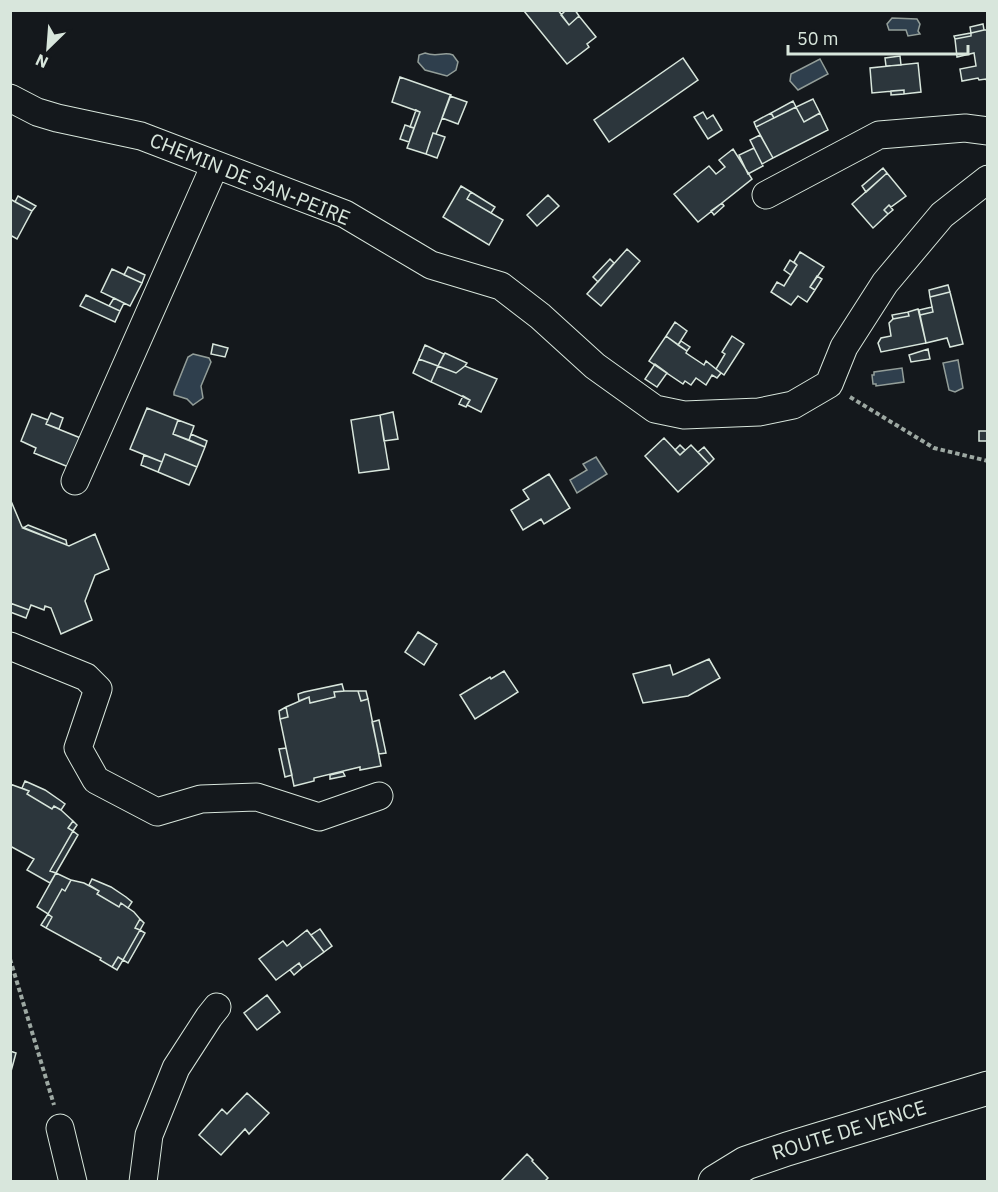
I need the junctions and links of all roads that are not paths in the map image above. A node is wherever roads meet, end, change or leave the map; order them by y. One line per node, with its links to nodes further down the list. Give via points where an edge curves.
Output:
1 (10, 98): 3 (street, CHEMIN DE SAN-PEIRE, via 37,112 141,136)
2 (987, 131): 5 (street, via 964,128 879,135)
3 (215, 165): 4 (street, CHEMIN DE SAN-PEIRE, via 345,214 431,265 501,286 595,366 656,409 684,415 759,412 793,405 829,384 844,348 885,283 942,215); 6 (street)
4 (987, 179)
5 (766, 195)
6 (75, 481)
7 (10, 646): 8 (street, via 86,677 98,689 78,748 96,780 157,812 201,799 257,797 318,817)
8 (379, 796)
9 (217, 1007): 13 (street, via 176,1068 149,1135)
10 (987, 1088): 14 (main road, ROUTE DE VENCE, via 746,1163)
11 (60, 1128): 12 (street)
12 (73, 1182)
13 (143, 1182)
14 (715, 1182)

